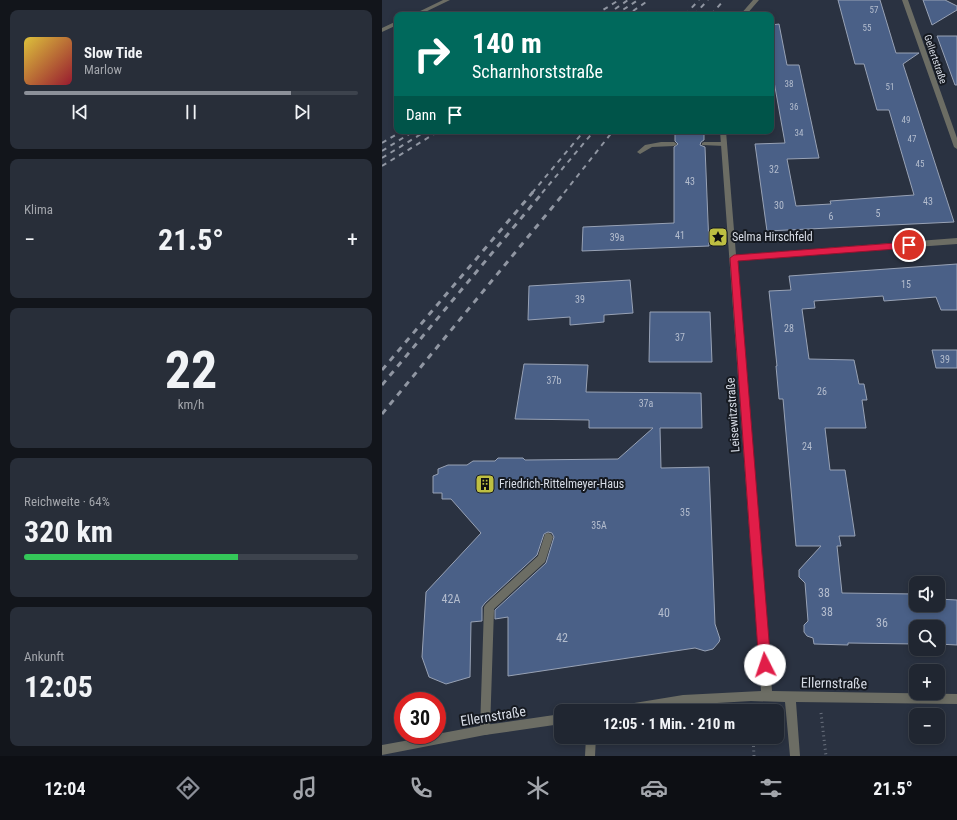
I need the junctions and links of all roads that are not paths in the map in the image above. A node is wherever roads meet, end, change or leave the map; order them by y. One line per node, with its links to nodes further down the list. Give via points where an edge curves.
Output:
1 (447, 0): 4 (street)
2 (756, 0): 5 (street)
3 (905, 0): 12 (street, Gellertstraße)
4 (421, 12)
5 (746, 12)
6 (394, 24): 7 (street)
7 (383, 29)
8 (724, 134): 11 (street, Leisewitzstraße)
9 (674, 144): 13 (street, via 653,145 645,147)
10 (704, 144): 11 (street)
11 (724, 144): 15 (street, Leisewitzstraße)
12 (957, 147)
13 (640, 152)
14 (957, 241): 15 (street)
15 (734, 258): 17 (street, Leisewitzstraße)
16 (548, 538): 22 (street, via 542,559 489,607)
17 (768, 696): 18 (street, Ellernstraße); 20 (street, Ellernstraße, via 683,700)
18 (790, 696): 19 (street, Ellernstraße); 26 (street)
19 (957, 699)
20 (659, 704)
21 (554, 721): 22 (street, Ellernstraße)
22 (485, 730): 24 (street, Ellernstraße)
23 (591, 744): 25 (street)
24 (382, 750)
25 (590, 756)
26 (795, 756)

